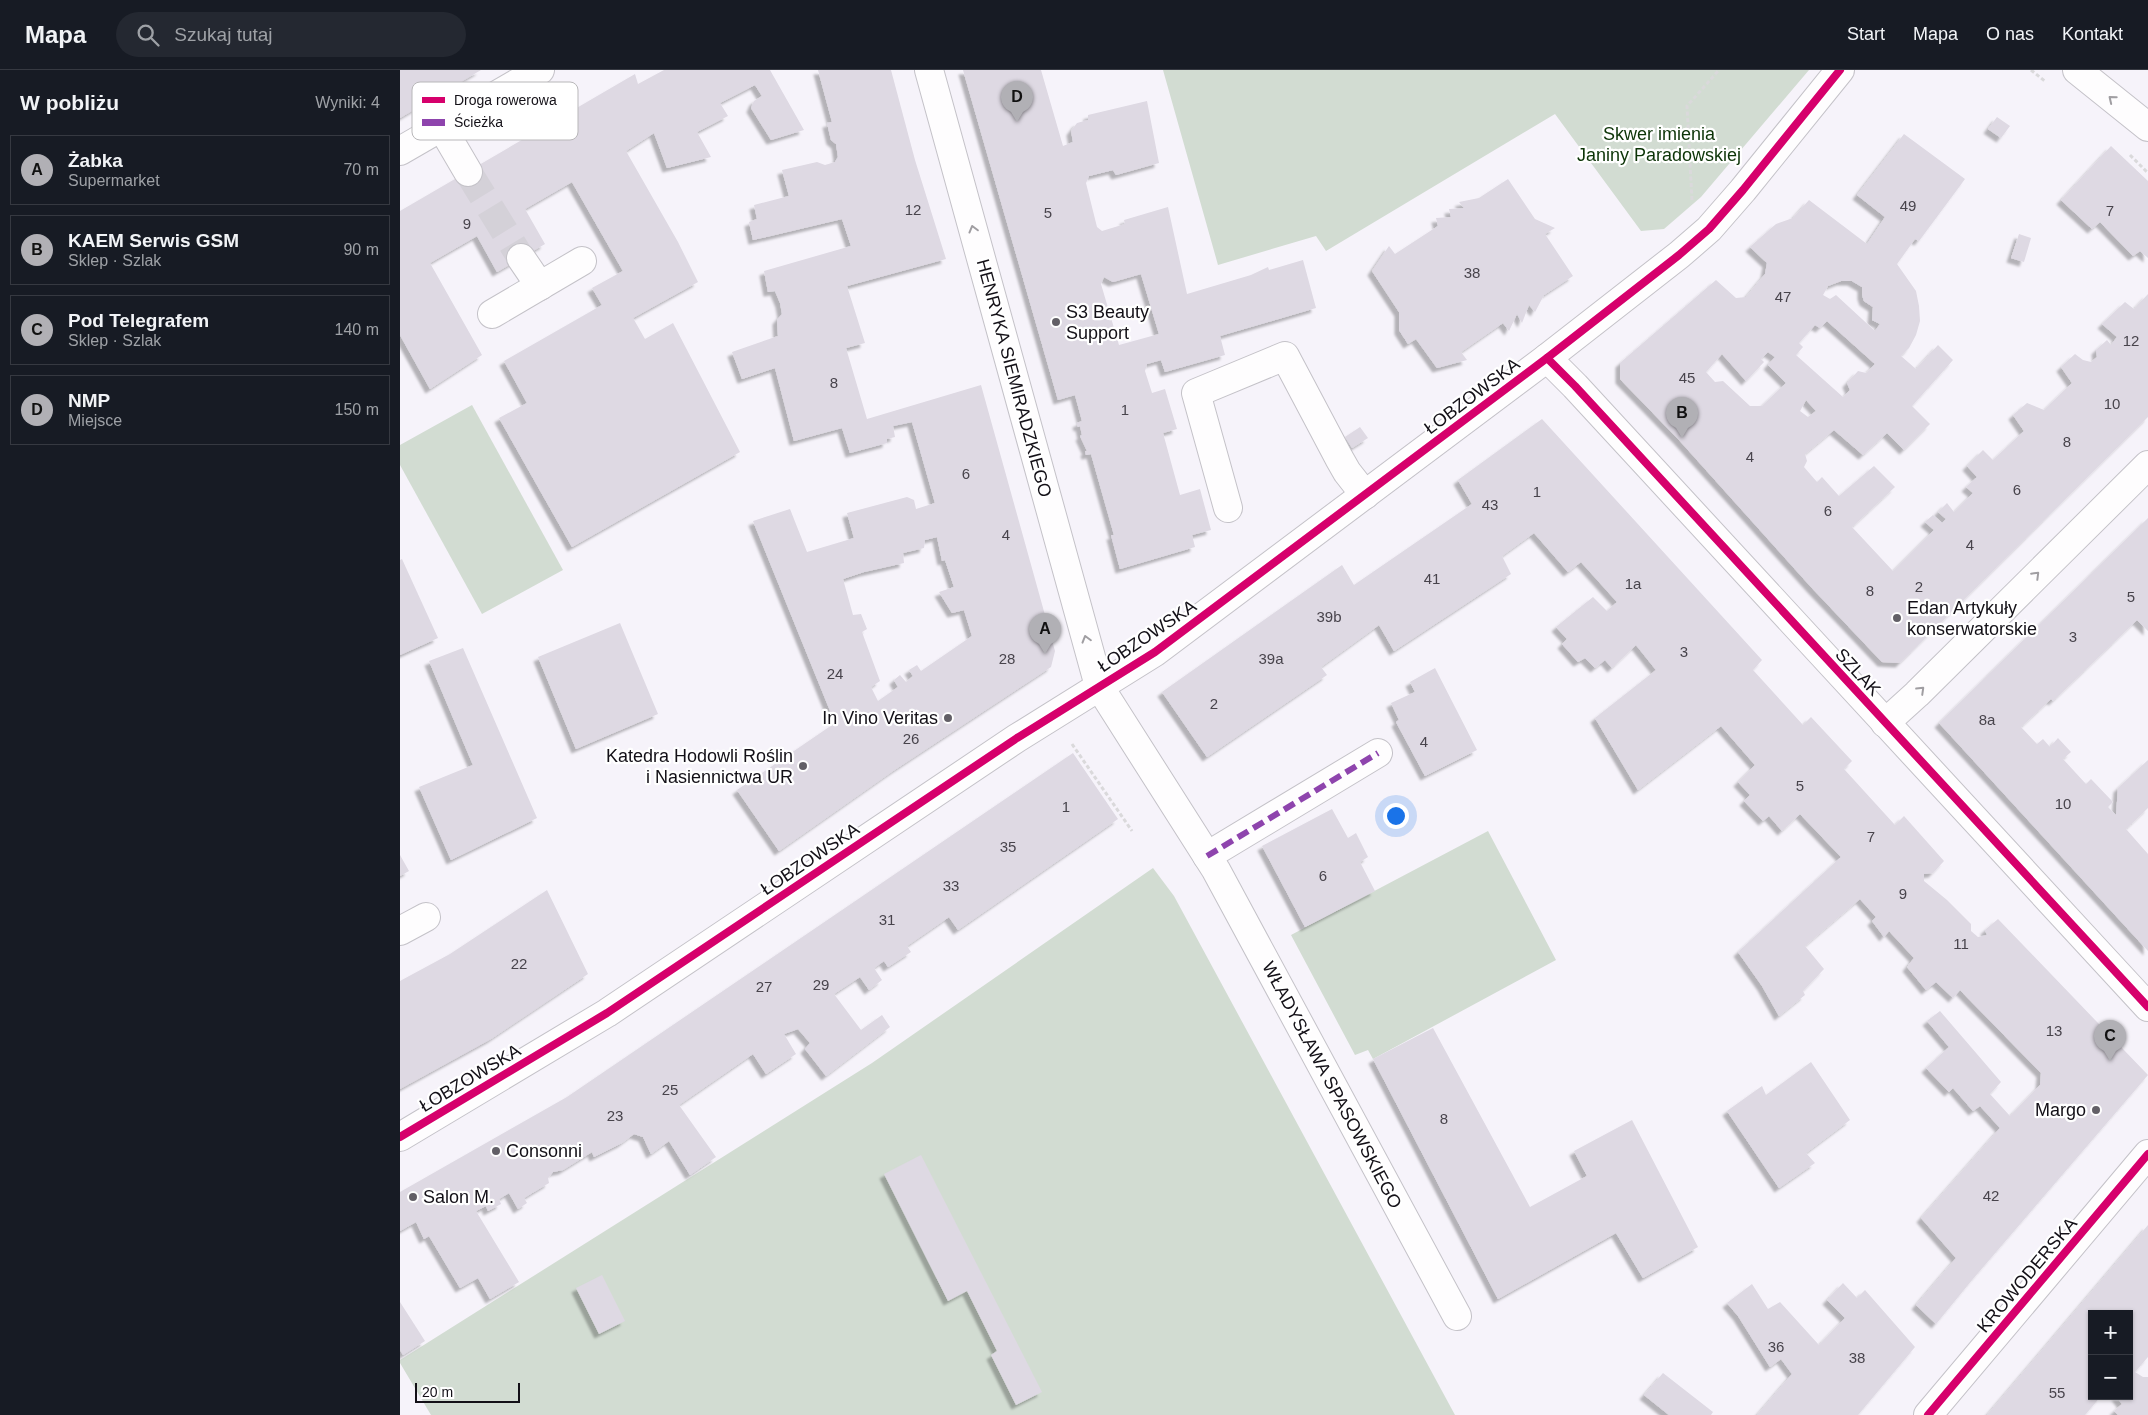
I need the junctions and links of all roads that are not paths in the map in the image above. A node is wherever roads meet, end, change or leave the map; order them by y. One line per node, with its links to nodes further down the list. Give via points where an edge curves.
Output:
1 (540, 70): 5 (street)
2 (929, 70): 19 (street, HENRYKA SIEMIRADZKIEGO, one-way to 2)
3 (1840, 70): 15 (street, ŁOBZOWSKA, via 1709,229)
4 (2077, 70): 6 (street, one-way to 4)
5 (519, 82)
6 (2148, 127)
7 (418, 140): 9 (street)
8 (449, 140): 10 (street)
9 (400, 151)
10 (468, 172)
11 (521, 258): 13 (street)
12 (582, 261): 13 (street)
13 (540, 286): 14 (street)
14 (492, 314)
15 (1547, 358): 17 (street, ŁOBZOWSKA); 20 (street, SZLAK)
16 (2148, 465): 20 (street, one-way to 16)
17 (1366, 495): 18 (street, via 1339,458 1285,356 1196,393); 19 (street, ŁOBZOWSKA, via 1155,652)
18 (1228, 508)
19 (1099, 686): 22 (street, WŁADYSŁAWA SPASOWSKIEGO); 26 (street, ŁOBZOWSKA, via 607,1013)
20 (1885, 723): 25 (street, SZLAK)
21 (1378, 753): 22 (street)
22 (1212, 863): 28 (street, WŁADYSŁAWA SPASOWSKIEGO)
23 (426, 918): 24 (street)
24 (400, 932)
25 (2148, 1007)
26 (400, 1137)
27 (2148, 1154): 29 (street, KROWODERSKA)
28 (1457, 1316)
29 (1928, 1415)

